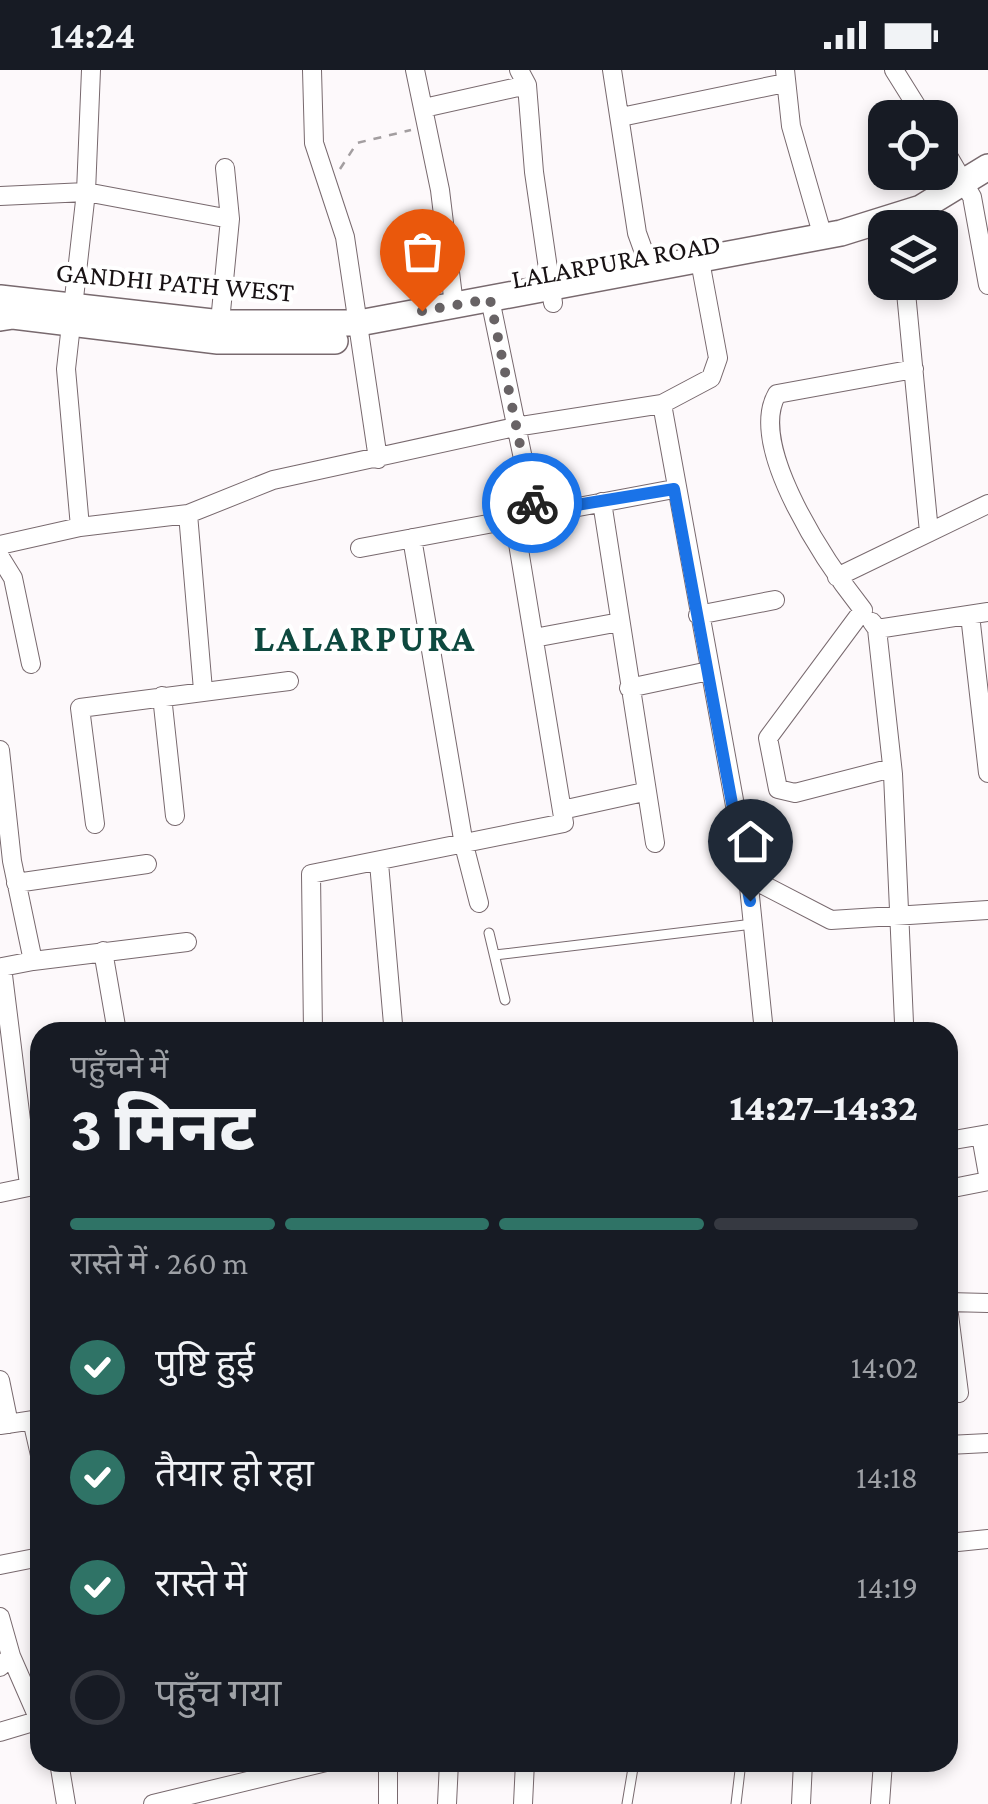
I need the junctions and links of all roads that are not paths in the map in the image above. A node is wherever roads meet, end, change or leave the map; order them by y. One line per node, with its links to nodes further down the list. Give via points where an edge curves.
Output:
1 (91, 70): 15 (street)
2 (312, 70): 31 (street, via 314,143 345,236)
3 (415, 70): 9 (street)
4 (612, 70): 10 (street)
5 (894, 70): 8 (street)
6 (785, 76): 10 (street); 19 (street, via 791,126)
7 (523, 78): 9 (street); 24 (street)
8 (913, 100)
9 (426, 117): 27 (street)
10 (621, 117): 21 (street, via 637,234)
11 (958, 166): 14 (street)
12 (988, 167): 14 (street)
13 (225, 168): 18 (street)
14 (975, 189): 17 (street); 19 (street); 23 (street)
15 (86, 192): 16 (street); 18 (street); 29 (street)
16 (0, 196)
17 (944, 210)
18 (230, 220): 32 (street)
19 (823, 236): 22 (street)
20 (868, 241): 22 (street, LALARPURA ROAD)
21 (650, 269): 22 (street, GANDHI PATH WEST); 24 (street, GANDHI PATH WEST)
22 (701, 269): 24 (street, LALARPURA ROAD); 34 (street, via 718,358 711,378)
23 (988, 285)
24 (552, 296): 28 (street, GANDHI PATH WEST)
25 (0, 298): 29 (street, GANDHI PATH WEST)
26 (908, 300): 33 (street)
27 (454, 306): 28 (street, GANDHI PATH WEST); 31 (street, GANDHI PATH WEST)
28 (492, 307): 31 (street, LALARPURA ROAD); 35 (street)
29 (73, 313): 30 (street); 32 (street, GANDHI PATH WEST); 43 (street, via 66,369)
30 (0, 318)
31 (360, 331): 32 (street, GANDHI PATH WEST); 36 (street)
32 (220, 332)
33 (914, 369): 44 (street); 49 (street, via 777,394 770,406 786,488)
34 (662, 404): 35 (street); 37 (street)
35 (515, 427): 36 (street); 40 (street)
36 (378, 458): 41 (street, via 273,480)
37 (674, 489): 38 (street); 53 (street)
38 (602, 502): 40 (street); 54 (street)
39 (988, 504): 44 (street)
40 (534, 512): 42 (street)
41 (188, 514): 43 (street); 61 (street)
42 (514, 519): 45 (street); 56 (street)
43 (80, 527): 46 (street)
44 (929, 532): 49 (street)
45 (412, 538): 47 (street); 71 (street)
46 (0, 544)
47 (360, 548)
48 (0, 557): 57 (street, via 13,578)
49 (836, 577): 51 (street)
50 (775, 600): 53 (street)
51 (862, 610): 55 (street); 64 (street, via 768,738 772,766 785,794)
52 (979, 613): 55 (street); 65 (street)
53 (698, 615): 58 (street)
54 (620, 622): 56 (street); 60 (street)
55 (877, 629): 64 (street)
56 (534, 638): 67 (street)
57 (31, 664)
58 (709, 670): 60 (street); 75 (street)
59 (289, 682): 61 (street)
60 (630, 688): 66 (street)
61 (203, 690): 62 (street)
62 (162, 696): 68 (street); 69 (street, via 80,708)
63 (0, 750): 72 (street)
64 (892, 768): 79 (street)
65 (988, 773)
66 (644, 792): 67 (street); 70 (street)
67 (562, 810): 71 (street, via 564,823)
68 (175, 816)
69 (95, 824)
70 (655, 842)
71 (464, 844): 73 (street); 77 (street)
72 (6, 862): 76 (street)
73 (379, 863): 89 (street, via 311,874); 90 (street)
74 (147, 864): 76 (street)
75 (748, 877): 79 (street, via 831,920); 80 (street)
76 (16, 883): 85 (street)
77 (479, 904)
78 (988, 910): 79 (street)
79 (898, 917): 92 (street)
80 (752, 924): 84 (lane); 91 (street)
81 (489, 933): 84 (lane)
82 (187, 942): 83 (street)
83 (103, 951): 85 (street); 88 (street)
84 (495, 955): 87 (lane)
85 (33, 961): 86 (street)
86 (1, 967): 93 (street)
87 (505, 1000)
88 (115, 1022)
89 (313, 1022)
90 (393, 1022)
91 (763, 1022)
92 (904, 1022)
93 (8, 1070): 96 (street)
94 (984, 1135): 95 (street); 97 (street)
95 (958, 1139)
96 (30, 1167)
97 (988, 1178): 99 (street)
98 (30, 1186): 100 (street)
99 (958, 1186)
100 (0, 1193)
101 (988, 1303): 102 (street)
102 (958, 1304)
103 (0, 1380): 107 (street)
104 (958, 1385): 105 (street)
105 (959, 1393)
106 (30, 1421): 107 (street)
107 (4, 1424)
108 (988, 1443): 109 (street)
109 (958, 1444)
110 (988, 1538): 111 (street)
111 (958, 1542)
112 (30, 1559): 113 (street)
113 (0, 1565)
114 (0, 1617): 115 (street)
115 (5, 1661): 116 (street)
116 (30, 1704)
117 (30, 1723): 118 (street)
118 (0, 1732)
119 (61, 1772): 128 (street)
120 (285, 1772): 129 (street)
121 (388, 1772): 130 (street)
122 (449, 1772): 131 (street)
123 (525, 1772): 132 (street)
124 (633, 1772): 133 (lane)
125 (740, 1772): 134 (lane)
126 (803, 1772): 135 (street)
127 (882, 1772): 136 (street)
128 (66, 1804)
129 (153, 1804)
130 (388, 1804)
131 (447, 1804)
132 (523, 1804)
133 (628, 1804)
134 (736, 1804)
135 (801, 1804)
136 (880, 1804)

